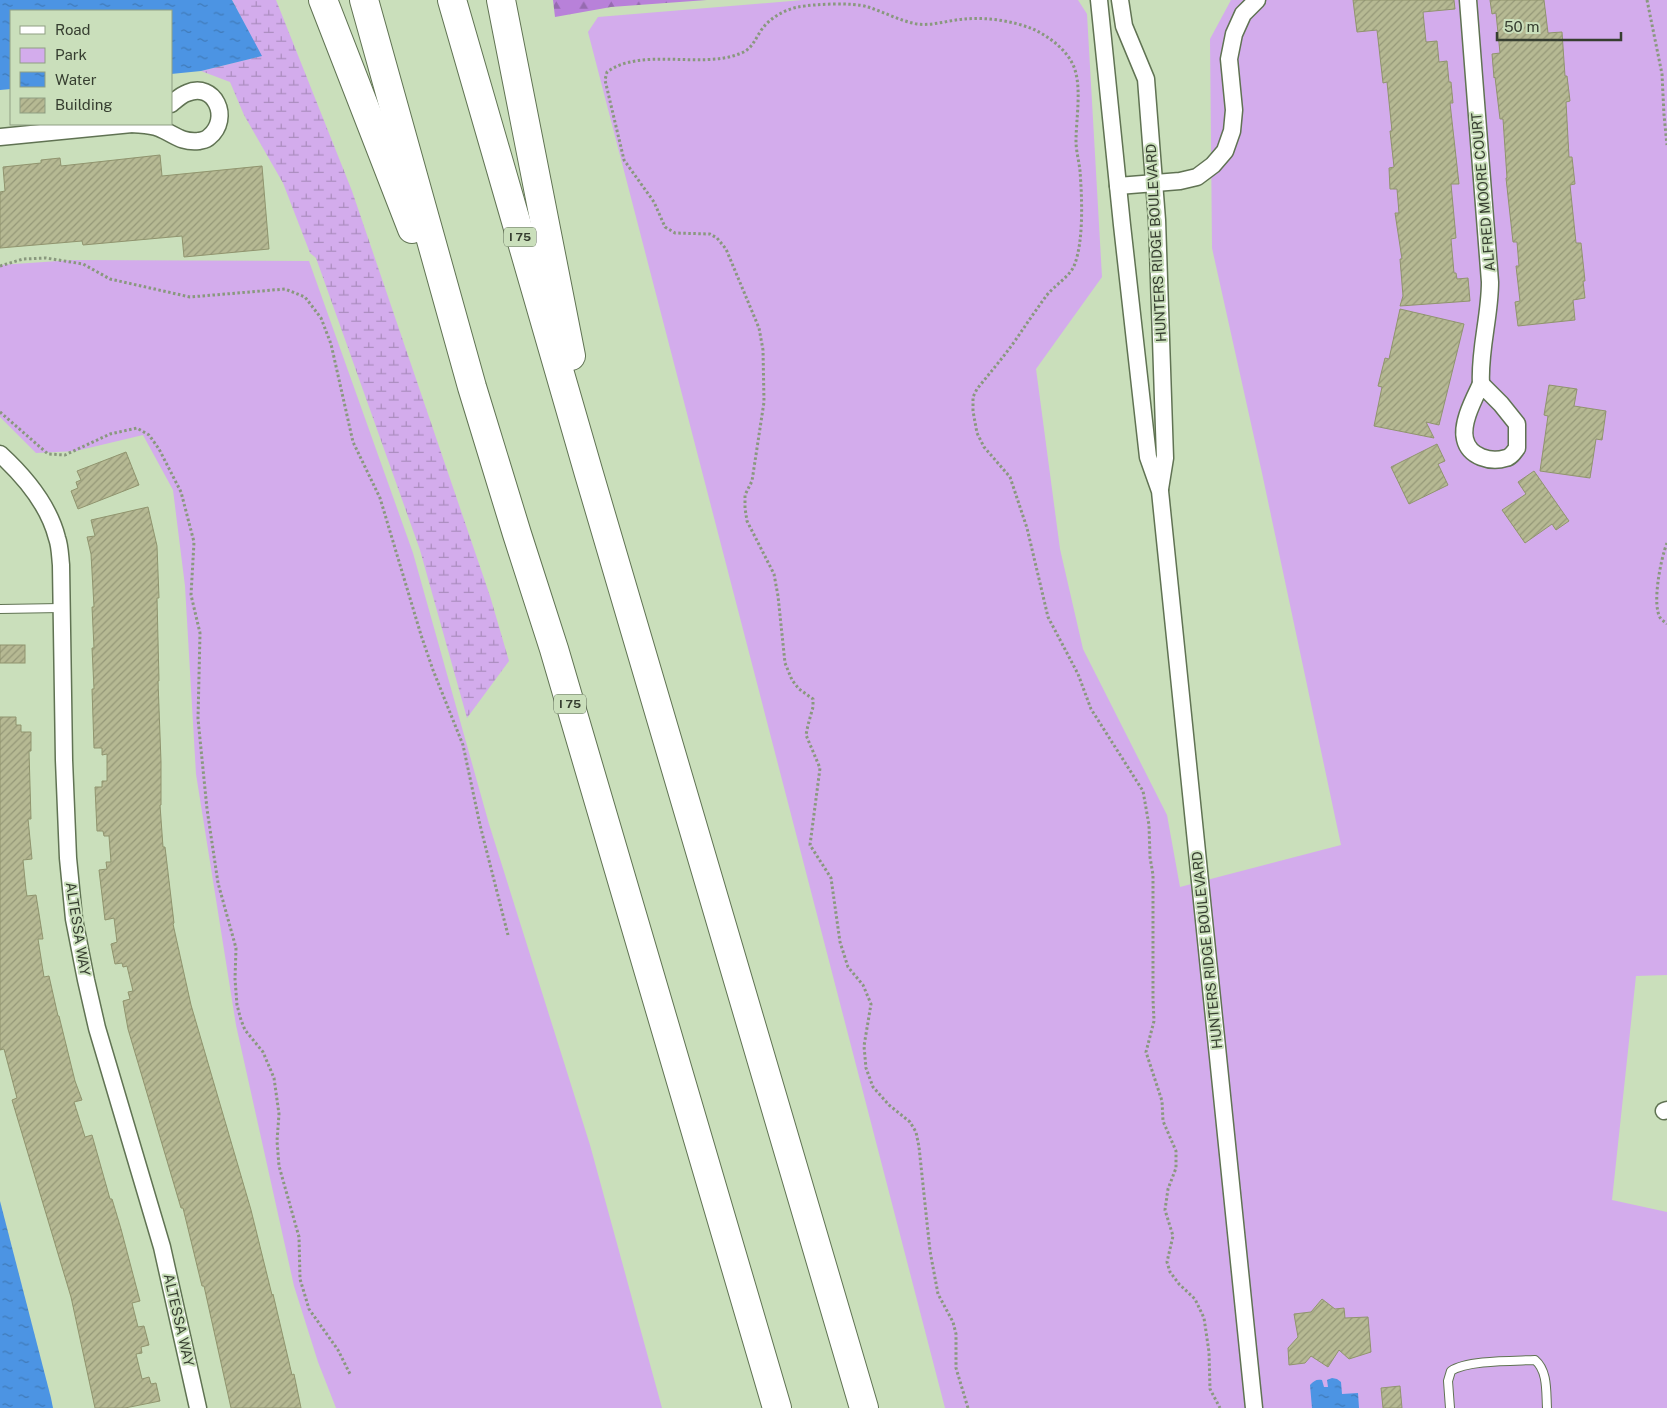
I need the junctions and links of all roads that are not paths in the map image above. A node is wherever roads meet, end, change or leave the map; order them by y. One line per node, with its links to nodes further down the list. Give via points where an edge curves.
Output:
1 (323, 0): 16 (highway)
2 (364, 0): 16 (highway, I 75)
3 (452, 0): 18 (highway, I 75)
4 (501, 0): 18 (highway, via 573,364)
5 (1099, 0): 14 (street, HUNTERS RIDGE BOULEVARD)
6 (1120, 0): 13 (street, HUNTERS RIDGE BOULEVARD, via 1124,26 1146,79)
7 (1257, 0): 13 (street, via 1243,14 1232,42 1229,59 1234,110 1232,131 1225,151 1197,177)
8 (1468, 0): 15 (street, ALFRED MOORE COURT, via 1490,282)
9 (172, 103): 11 (street, via 188,92 203,92 213,97 221,120 217,130 207,140 192,142)
10 (128, 125): 12 (street)
11 (144, 125)
12 (0, 137)
13 (1154, 182): 14 (street); 19 (street, HUNTERS RIDGE BOULEVARD, via 1165,458)
14 (1118, 186): 19 (street, HUNTERS RIDGE BOULEVARD, via 1148,458)
15 (1481, 384)
16 (472, 387): 23 (highway, I 75, via 554,649)
17 (0, 454): 20 (street, ALTESSA WAY, via 46,510 57,538)
18 (589, 474): 24 (highway, I 75)
19 (1160, 491): 25 (street, HUNTERS RIDGE BOULEVARD)
20 (61, 608): 21 (lane); 22 (street, ALTESSA WAY, via 68,858 74,919 97,1028 162,1247)
21 (0, 609)
22 (198, 1408)
23 (777, 1408)
24 (864, 1408)
25 (1254, 1408)
26 (1450, 1408): 27 (lane, via 1448,1381 1455,1368 1534,1360 1544,1376)
27 (1547, 1408)

